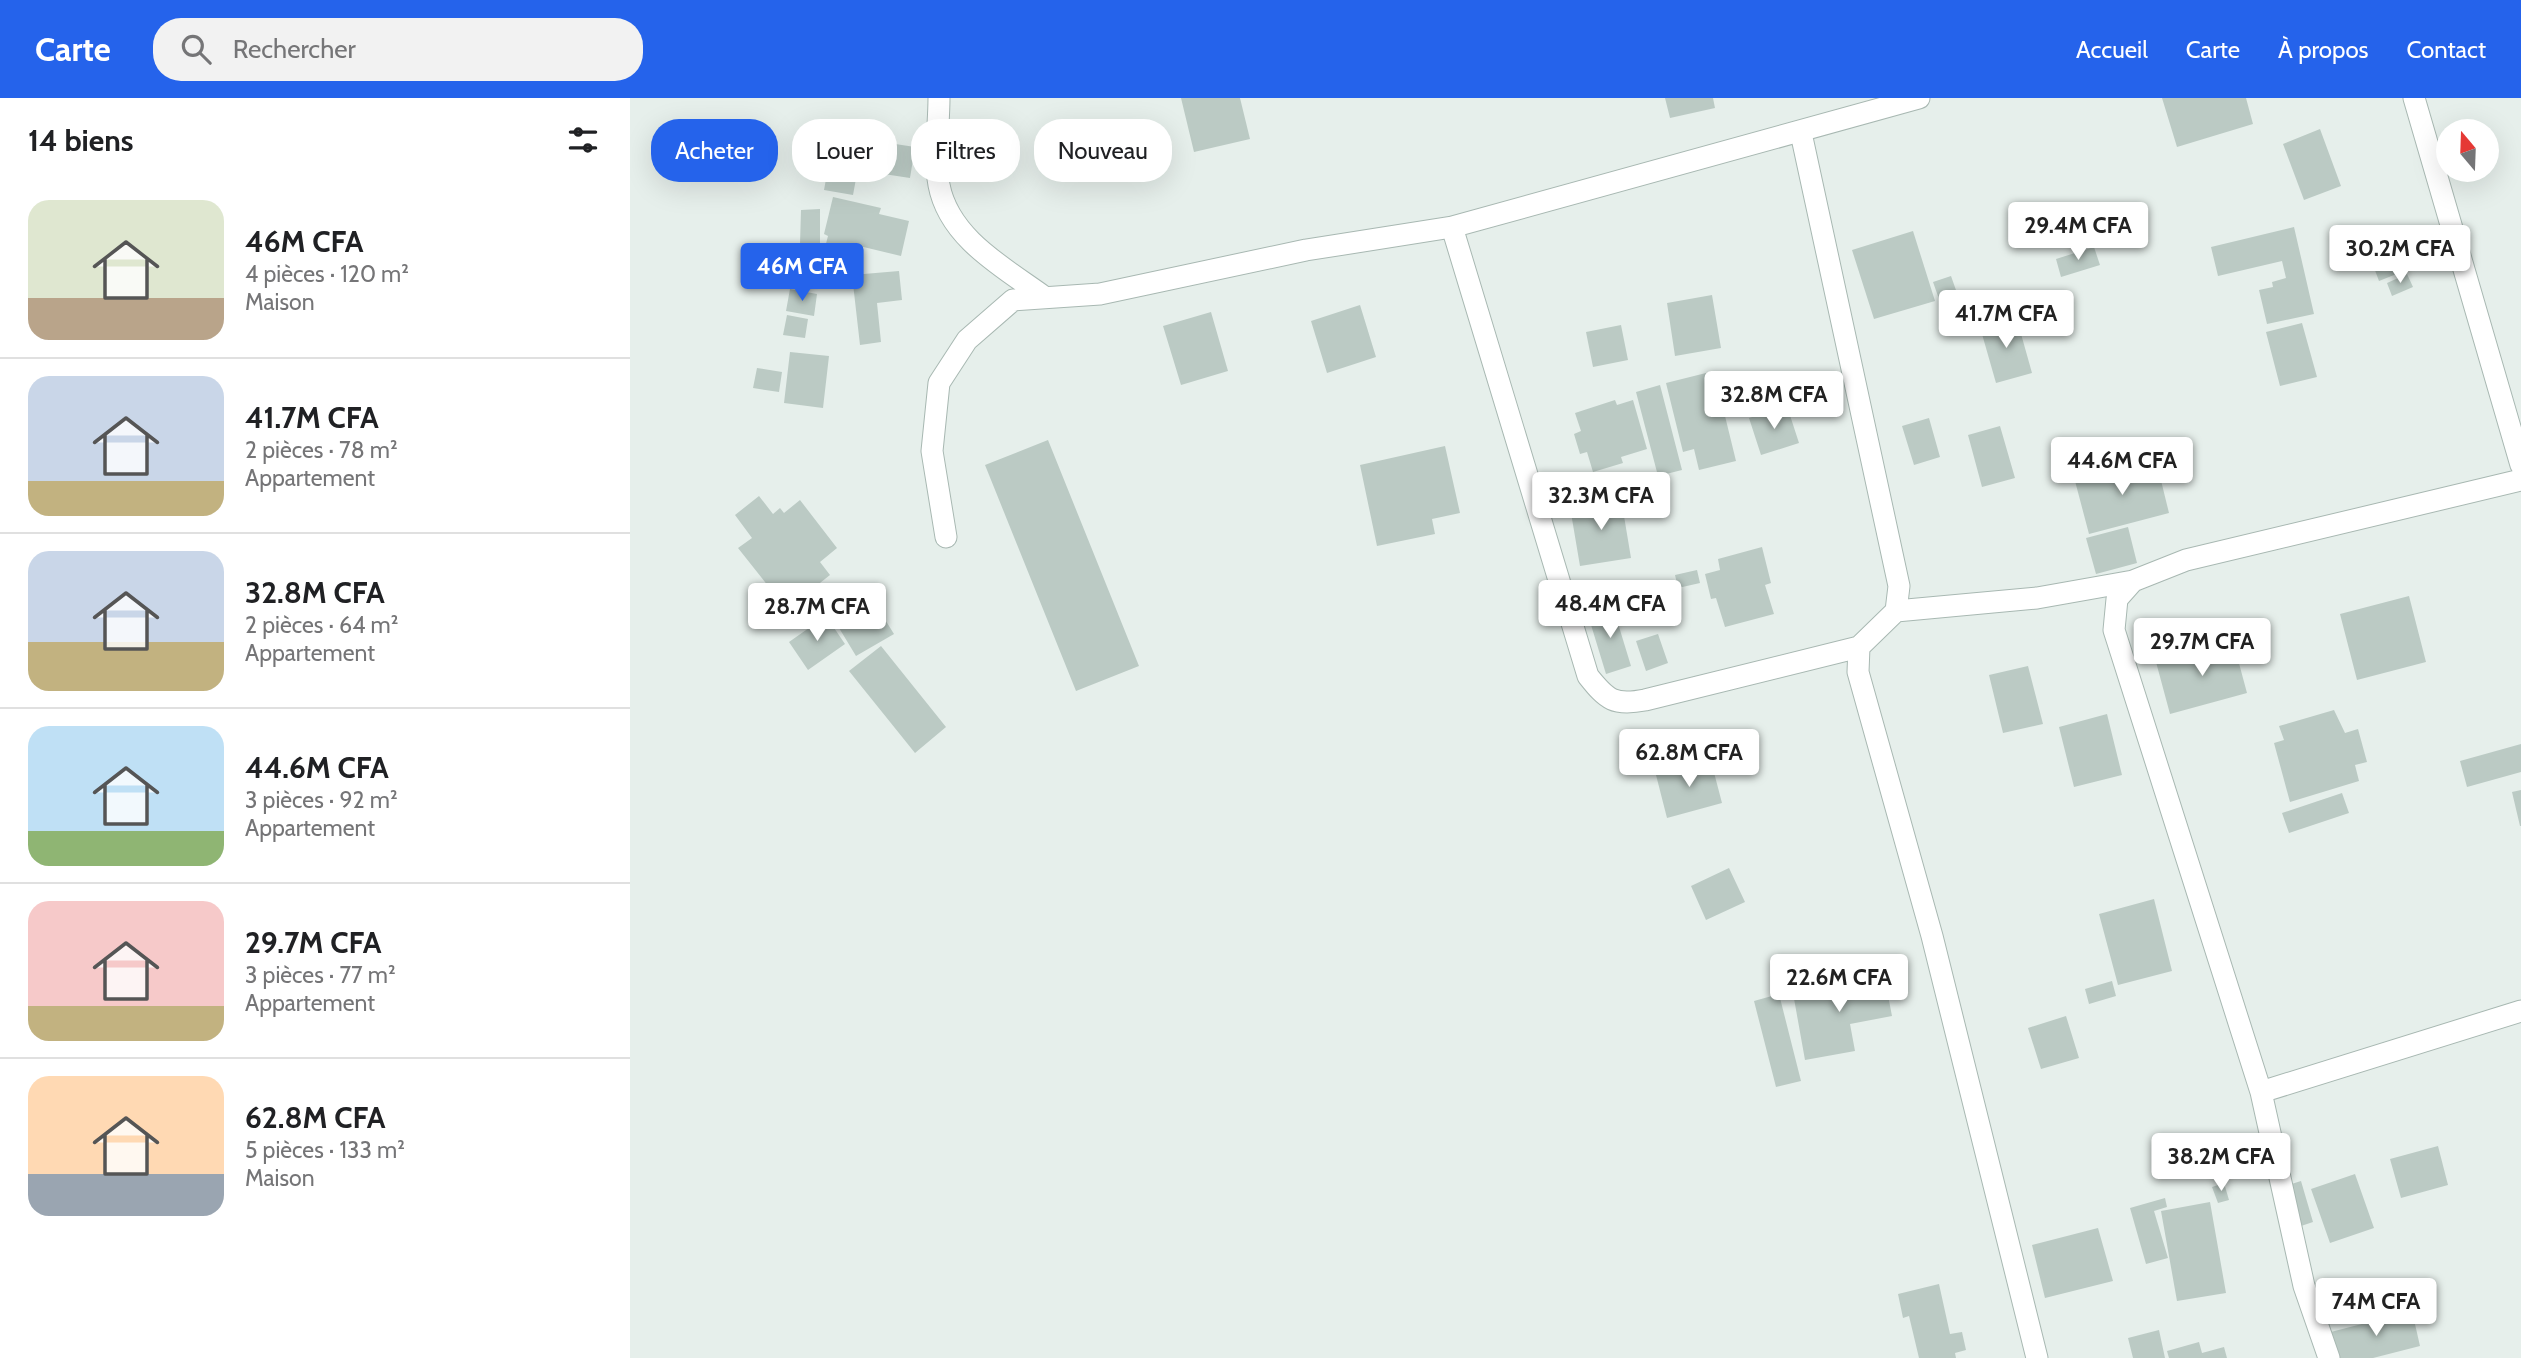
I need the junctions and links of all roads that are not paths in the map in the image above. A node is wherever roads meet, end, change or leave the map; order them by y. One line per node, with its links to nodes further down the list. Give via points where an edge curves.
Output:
1 (939, 98): 6 (street, via 939,185 956,225 982,251)
2 (1919, 98): 4 (street)
3 (2414, 98): 7 (street)
4 (1801, 133): 5 (street); 11 (street, via 1899,586)
5 (1452, 227): 6 (street, via 1306,250 1100,294); 12 (street, via 1588,676 1605,698 1627,703 1645,700)
6 (1043, 296): 9 (street, via 1013,300 967,340 939,383 932,451)
7 (2521, 465)
8 (2521, 480): 10 (street, via 2186,560)
9 (946, 537)
10 (2133, 581): 11 (street, via 2037,598); 14 (street, via 2117,599 2114,630)
11 (1896, 611): 12 (street)
12 (1859, 647): 15 (street, via 1858,672 1933,936)
13 (2521, 1011): 14 (street)
14 (2261, 1092): 16 (street, via 2304,1286)
15 (2037, 1358)
16 (2329, 1358)

